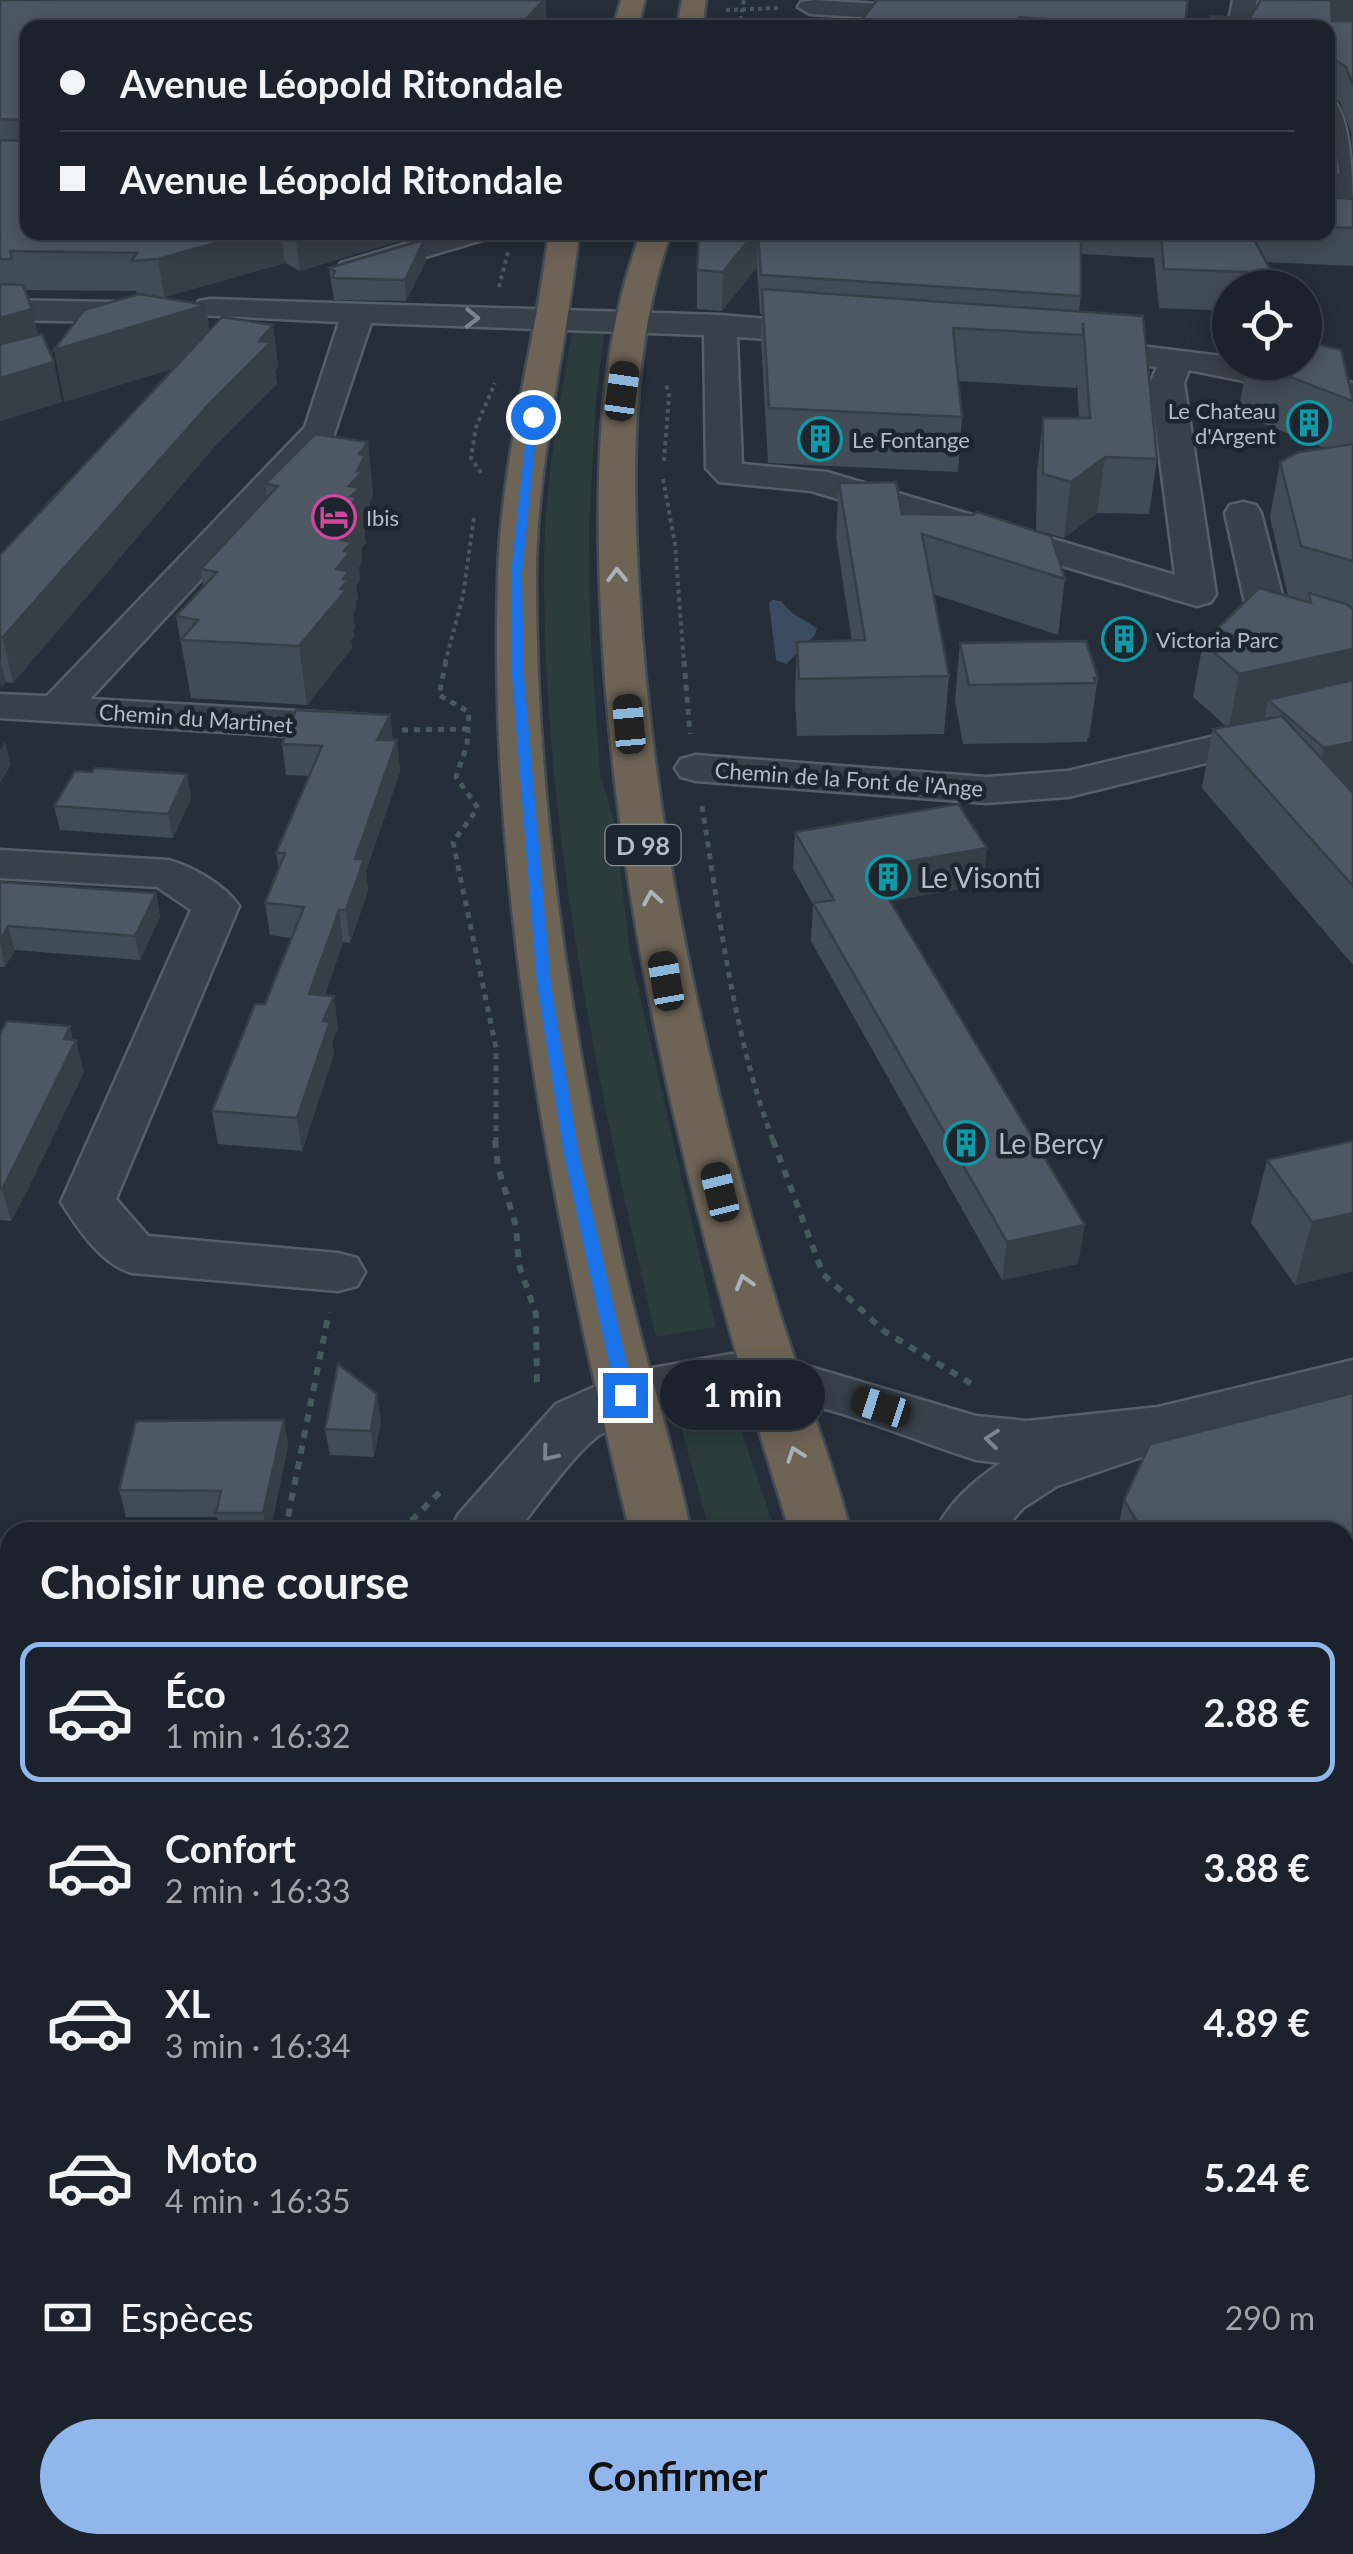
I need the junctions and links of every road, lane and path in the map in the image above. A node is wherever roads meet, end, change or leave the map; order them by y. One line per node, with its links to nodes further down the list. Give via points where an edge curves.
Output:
1 (810, 7): 2 (street)
2 (962, 16)
3 (1336, 151): 4 (street)
4 (1353, 215)
5 (486, 240): 10 (street)
6 (491, 240): 9 (path, via 510,254)
7 (563, 240): 13 (highway)
8 (653, 240): 14 (highway, D 98)
9 (498, 290)
10 (210, 308): 12 (street); 12 (street, via 178,316)
11 (0, 311): 16 (street)
12 (375, 316): 13 (street, one-way to 13); 19 (street); 32 (street, via 321,430)
13 (550, 318): 14 (street); 42 (highway, via 527,451 517,574 519,710 544,984 572,1154)
14 (631, 320): 15 (street); 39 (highway, D 98, one-way to 14, via 666,981 634,791 615,456)
15 (720, 325): 17 (street); 28 (street, via 724,468 732,474 814,480)
16 (114, 328)
17 (863, 334)
18 (1036, 346): 20 (street)
19 (383, 353)
20 (1177, 358): 23 (street); 28 (street, via 1167,383)
21 (665, 378): 36 (path, via 670,396 662,476 676,544)
22 (496, 380): 25 (path, via 471,458)
23 (1353, 393)
24 (358, 433): 32 (street)
25 (485, 478)
26 (1243, 514): 29 (street, via 1269,621)
27 (475, 515): 35 (path, via 464,596 439,695 469,712)
28 (1216, 612): 30 (street, via 1243,633)
29 (1353, 647)
30 (1353, 668)
31 (0, 706): 32 (street, Chemin du Martinet)
32 (78, 711): 34 (street, Chemin du Martinet)
33 (1353, 715): 36 (street, Chemin de la Font de l'Ange, via 1068,784 986,790)
34 (391, 730): 35 (path)
35 (468, 730): 43 (path, via 456,777 478,808 454,842 496,1048 498,1167 536,1314 540,1382)
36 (696, 768): 41 (path, via 729,974 762,1112 823,1274 884,1331)
37 (0, 864): 38 (street, via 168,874 216,906 88,1202 132,1254)
38 (338, 1272): 46 (path)
39 (770, 1376): 42 (street, via 731,1375); 44 (street, one-way to 39, via 1027,1442 976,1438); 50 (highway, D 98, one-way to 39)
40 (1353, 1381): 44 (street)
41 (981, 1390)
42 (625, 1395): 48 (street, one-way to 48, via 576,1420); 49 (highway)
43 (527, 1397)
44 (1158, 1429): 51 (street, via 1036,1470 1002,1492)
45 (451, 1481): 47 (path)
46 (288, 1522)
47 (410, 1522)
48 (489, 1522)
49 (658, 1522)
50 (819, 1522)
51 (974, 1522)

